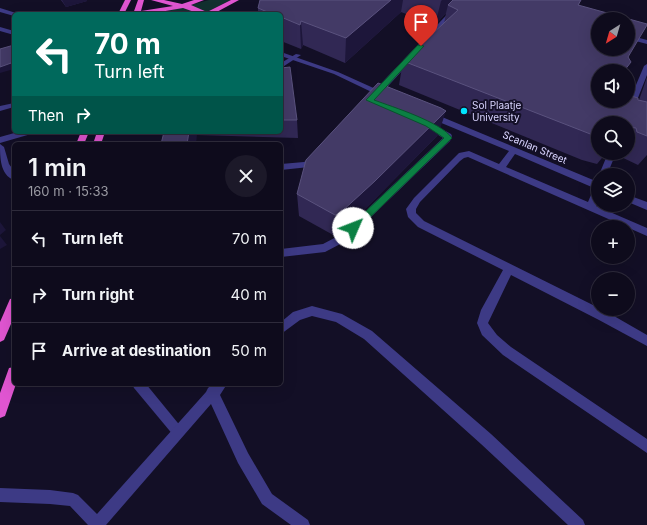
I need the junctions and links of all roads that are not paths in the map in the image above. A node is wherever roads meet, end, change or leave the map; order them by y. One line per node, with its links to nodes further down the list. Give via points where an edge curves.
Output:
1 (128, 0): 9 (highway)
2 (141, 0): 10 (highway)
3 (154, 0): 7 (highway)
4 (201, 0): 7 (highway)
5 (236, 0): 13 (highway)
6 (464, 0): 24 (street)
7 (182, 6): 11 (highway); 12 (highway)
8 (0, 10): 14 (street)
9 (122, 12)
10 (138, 12)
11 (148, 12)
12 (201, 12)
13 (211, 12)
14 (12, 13)
15 (0, 29): 16 (street)
16 (12, 32)
17 (635, 39): 18 (street)
18 (647, 42)
19 (283, 48): 21 (street)
20 (283, 54): 21 (street)
21 (296, 57): 22 (street); 24 (street)
22 (283, 65)
23 (647, 66): 30 (street)
24 (378, 92): 25 (street); 26 (street, via 370,100)
25 (392, 98)
26 (377, 103)
27 (12, 105): 28 (street)
28 (0, 108)
29 (420, 110): 35 (street, Scanlan Street)
30 (627, 116)
31 (421, 121): 46 (street, via 444,133 448,136 447,139 343,238 325,248)
32 (21, 134): 33 (street)
33 (0, 140)
34 (0, 147): 39 (street, via 5,165)
35 (514, 150): 38 (street); 40 (street, Scanlan Street)
36 (320, 154): 37 (street, via 306,165)
37 (283, 167)
38 (501, 168): 43 (street); 47 (street, via 469,154 462,155 410,209 411,214 421,224)
39 (12, 174)
40 (591, 184)
41 (635, 201): 42 (street)
42 (647, 206)
43 (591, 208)
44 (600, 212): 45 (street)
45 (647, 232)
46 (283, 253)
47 (509, 269): 51 (street); 57 (street, via 485,314 482,323 486,332 507,351)
48 (12, 308): 50 (highway)
49 (283, 327): 61 (street, via 297,316 312,311 338,318 362,330 486,439)
50 (0, 336)
51 (647, 341)
52 (12, 379): 55 (highway)
53 (140, 386): 56 (street)
54 (216, 388): 56 (street); 60 (street, via 243,458 267,499)
55 (0, 411)
56 (178, 432): 59 (street)
57 (647, 447)
58 (0, 495): 59 (street, via 50,496 73,500)
59 (98, 524)
60 (303, 525)
61 (578, 525)

